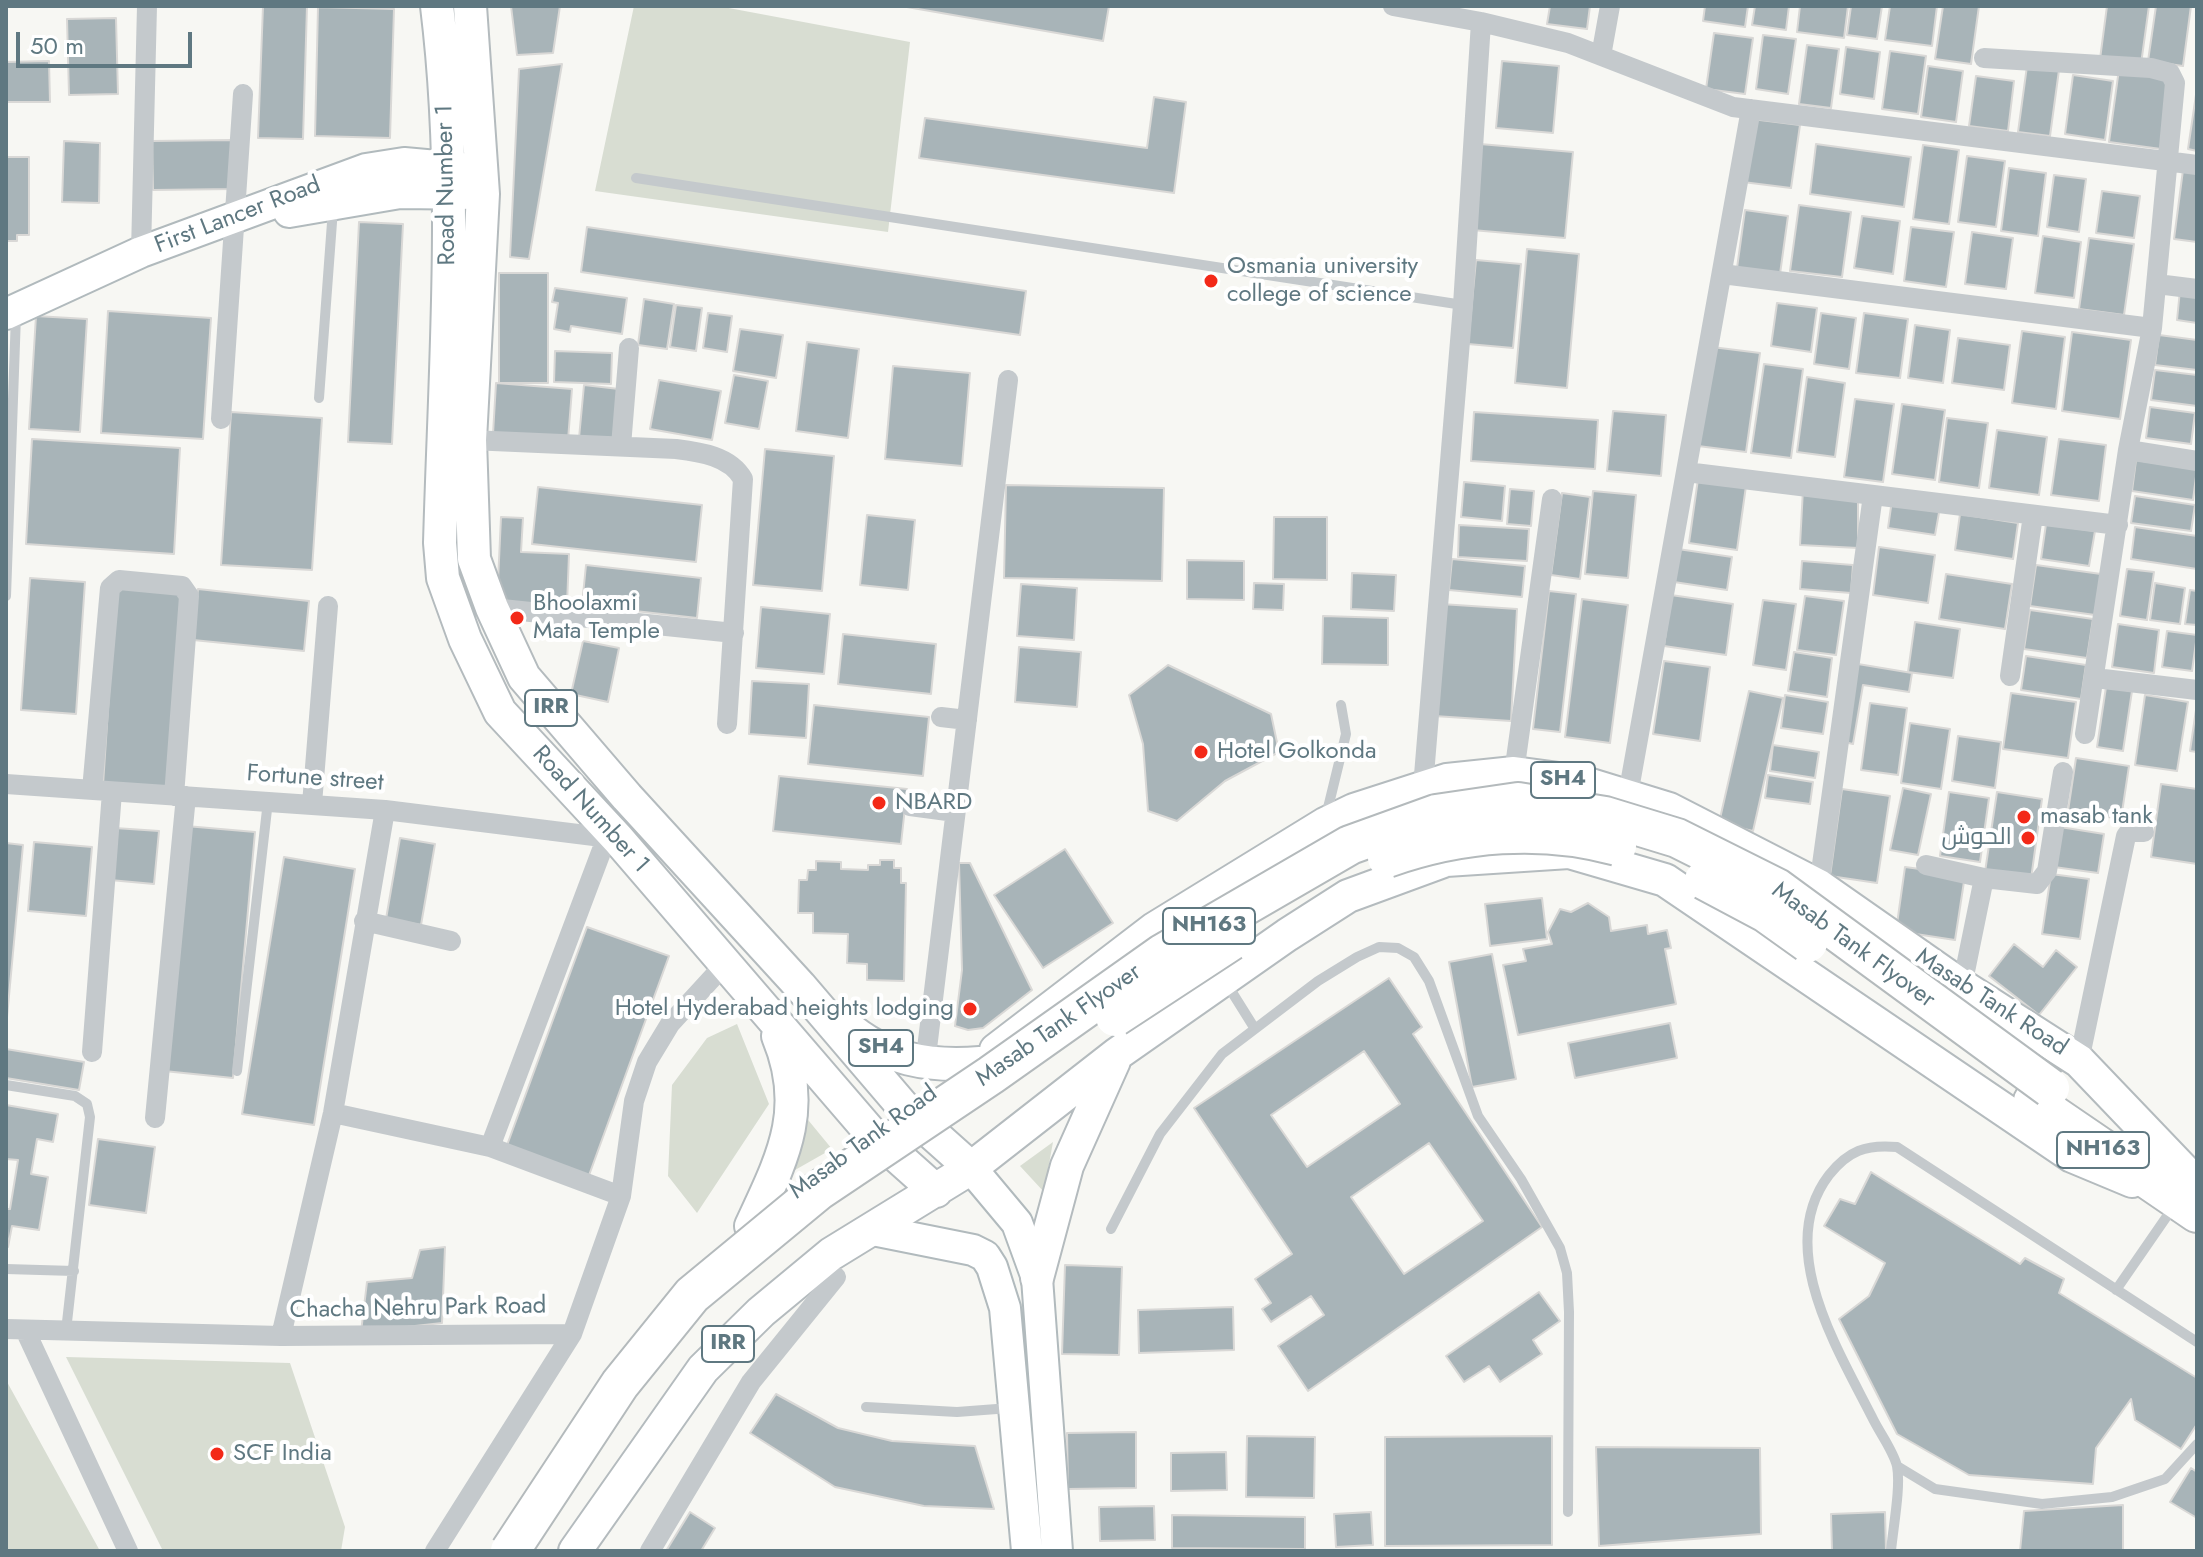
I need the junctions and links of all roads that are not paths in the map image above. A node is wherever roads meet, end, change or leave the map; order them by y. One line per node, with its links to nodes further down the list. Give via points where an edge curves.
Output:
1 (147, 6): 19 (street)
2 (437, 6): 15 (main road, Road Number 1 / IRR, via 446,80)
3 (470, 6): 16 (main road, Road Number 1 / IRR)
4 (1393, 6): 6 (street)
5 (1610, 6): 8 (street)
6 (1432, 9): 7 (street)
7 (1492, 18): 8 (street); 23 (street)
8 (1601, 56): 11 (street, via 1733,107)
9 (1984, 58): 12 (street, via 2170,73 2175,83)
10 (243, 94): 18 (street)
11 (1751, 109): 12 (street); 20 (street)
12 (2168, 162): 13 (street); 21 (street)
13 (2197, 165)
14 (636, 178): 23 (lane)
15 (447, 180): 16 (main road, First Lancer Road); 17 (main road); 18 (main road, First Lancer Road, via 404,163 366,169); 65 (main road, Road Number 1 / IRR, via 443,578 500,712)
16 (482, 182): 30 (main road, Road Number 1 / IRR)
17 (334, 203): 18 (main road); 28 (lane)
18 (243, 216): 19 (main road, First Lancer Road); 29 (street)
19 (141, 252): 24 (main road, First Lancer Road)
20 (1722, 274): 25 (street); 34 (street)
21 (2157, 284): 22 (street); 25 (street)
22 (2197, 289)
23 (1463, 305): 54 (street)
24 (11, 312): 39 (lane)
25 (2152, 328): 32 (street)
26 (629, 348): 31 (street)
27 (1008, 380): 48 (street)
28 (319, 398)
29 (221, 419)
30 (470, 440): 31 (street); 41 (main road, Road Number 1 / IRR, via 474,559)
31 (621, 446): 42 (street, via 705,453 743,479)
32 (2128, 450): 33 (street); 38 (street)
33 (2197, 461)
34 (1686, 472): 35 (street); 56 (street)
35 (1873, 495): 37 (street); 68 (street)
36 (1552, 499): 52 (street)
37 (2033, 515): 38 (street); 43 (street)
38 (2118, 525): 44 (street)
39 (6, 596)
40 (328, 606): 59 (street)
41 (492, 608): 42 (street); 74 (main road, Road Number 1 / IRR, via 524,677)
42 (734, 633): 49 (street)
43 (2010, 676)
44 (2095, 678): 45 (street); 50 (street)
45 (2197, 690)
46 (1341, 705): 63 (lane, via 1346,734)
47 (941, 717): 48 (street)
48 (967, 720): 62 (street)
49 (727, 724)
50 (2085, 734)
51 (2063, 772): 67 (street, via 2042,879 2029,885)
52 (1514, 773): 54 (main road, Masab Tank Road / SH4); 56 (main road, Masab Tank Road / SH4)
53 (6, 784): 55 (street, Fortune street)
54 (1423, 787): 63 (main road, Masab Tank Road / SH4)
55 (102, 791): 57 (street, Fortune street); 57 (street, via 110,588 119,580 182,586 189,596); 80 (street)
56 (1628, 795): 68 (main road, Masab Tank Road / SH4, via 1718,832)
57 (180, 796): 58 (street, Fortune street); 90 (street)
58 (268, 801): 59 (street, Fortune street); 85 (lane)
59 (312, 804): 61 (street, Fortune street)
60 (910, 806): 62 (street)
61 (385, 810): 65 (street, Fortune street); 69 (street)
62 (955, 812): 84 (street)
63 (1325, 824): 70 (main road, Masab Tank Road / SH4)
64 (2144, 832): 82 (street, via 2126,836)
65 (612, 839): 72 (main road, Road Number 1 / IRR); 92 (street)
66 (1926, 865): 67 (street)
67 (1984, 878): 75 (street)
68 (1819, 886): 75 (main road, Masab Tank Road / SH4)
69 (364, 921): 71 (street); 89 (street)
70 (1154, 929): 73 (main road, Masab Tank Road / SH4); 76 (main road)
71 (451, 941)
72 (725, 964): 77 (main road, Road Number 1 / IRR); 96 (street, via 670,1024 647,1062 634,1101)
73 (1102, 969): 79 (main road); 83 (main road, Masab Tank Road / SH4)
74 (800, 986): 84 (main road, SH4, via 857,1036); 88 (main road, Road Number 1 / IRR)
75 (1962, 986): 82 (main road, Masab Tank Road / SH4)
76 (1212, 988): 78 (lane); 79 (main road); 95 (main road, via 1348,896 1446,860 1569,852 1665,880 2072,1156)
77 (769, 1014): 91 (main road, Road Number 1 / IRR); 97 (main road, IRR, via 790,1065 794,1113 783,1155)
78 (1255, 1029): 98 (lane, via 1222,1054 1160,1134); 114 (lane, via 1318,981 1379,947 1398,948 1414,957 1429,981 1478,1116 1521,1179 1560,1248 1567,1273)
79 (1151, 1030): 81 (main road)
80 (92, 1052)
81 (1117, 1054): 93 (main road); 103 (main road, via 1067,1166)
82 (2079, 1061): 95 (main road, Masab Tank Road / SH4)
83 (980, 1063): 84 (main road, SH4); 88 (main road, Masab Tank Road / SH4)
84 (925, 1065)
85 (237, 1071)
86 (6, 1085): 101 (lane, via 75,1096 87,1104)
87 (2041, 1095): 95 (highway, Masab Tank Flyover / NH163); 118 (highway, Masab Tank Flyover / NH163, bridge, via 1777,888 1677,838 1605,816 1518,802 1436,814 1350,845 1162,954 818,1191 692,1295 620,1384); 119 (highway, Masab Tank Flyover / NH163, bridge, via 1766,913 1664,858 1593,839 1515,832 1431,842 1350,871 1265,919 838,1198 703,1312 654,1368)
88 (906, 1110): 91 (main road, Masab Tank Road / SH4); 93 (main road, Road Number 1 / IRR)
89 (333, 1113): 92 (street); 108 (street)
90 (155, 1118)
91 (871, 1133): 94 (main road, Road Number 1 / IRR); 97 (main road, Masab Tank Road / SH4)
92 (490, 1147): 96 (street)
93 (971, 1168): 94 (main road, IRR); 103 (main road, via 1017,1223)
94 (936, 1191): 99 (main road, IRR)
95 (2187, 1194): 104 (lane)
96 (621, 1196): 107 (street)
97 (751, 1226): 117 (main road, Masab Tank Road / IRR, via 695,1272 641,1338)
98 (1111, 1229)
99 (873, 1230): 111 (main road, via 946,1242 985,1256 1005,1308); 120 (main road, IRR, via 831,1254 772,1302 703,1369)
100 (6, 1269): 101 (lane)
101 (74, 1271): 106 (lane)
102 (836, 1277): 121 (street, via 751,1382)
103 (1037, 1278): 123 (main road)
104 (2116, 1290): 109 (lane); 113 (lane, via 1897,1147 1862,1148 1841,1160 1816,1193 1807,1222 1808,1258 1831,1336)
105 (16, 1330): 106 (street, Chacha Nehru Park Road); 115 (street)
106 (66, 1331): 108 (street, Chacha Nehru Park Road)
107 (572, 1334): 108 (street, Chacha Nehru Park Road); 116 (street, Chacha Nehru Park Road)
108 (281, 1336)
109 (2197, 1342)
110 (866, 1407): 111 (lane, via 957,1412)
111 (1016, 1408): 122 (main road)
112 (2197, 1444): 113 (lane, via 2165,1479 2112,1497 2042,1504 1935,1489)
113 (1897, 1466): 124 (lane)
114 (1568, 1512)
115 (128, 1551)
116 (435, 1551)
117 (497, 1551)
118 (510, 1551)
119 (534, 1551)
120 (575, 1551)
121 (650, 1551)
122 (1027, 1551)
123 (1057, 1551)
124 (1891, 1551)

